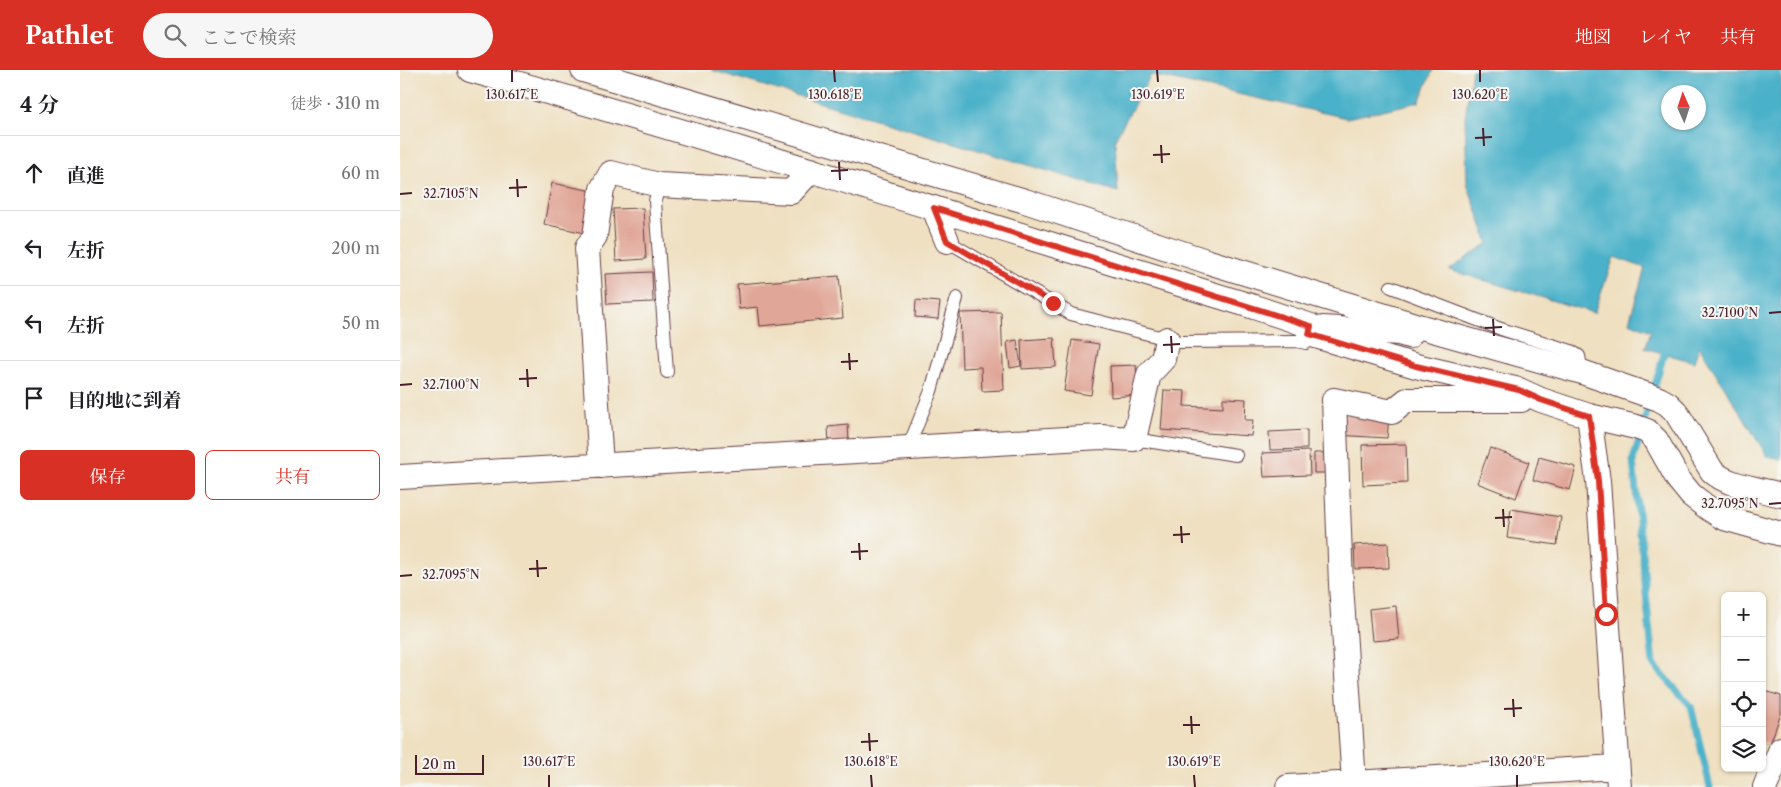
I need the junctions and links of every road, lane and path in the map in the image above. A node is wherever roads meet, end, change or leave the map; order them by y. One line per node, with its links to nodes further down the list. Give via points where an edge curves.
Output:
1 (470, 70): 3 (street)
2 (583, 70): 9 (street, via 1025,201)
3 (811, 170): 4 (street, via 791,192); 5 (street)
4 (659, 185): 12 (lane, via 655,201); 19 (street, via 611,173 602,189 595,236 587,248)
5 (934, 208): 6 (street); 10 (street)
6 (947, 241): 11 (lane, via 1071,314)
7 (1391, 287): 13 (lane, via 1501,329 1571,351 1579,356)
8 (957, 298): 17 (lane, via 931,391)
9 (1418, 326): 10 (street, via 1408,336); 13 (street)
10 (1310, 330): 11 (lane, via 1306,344 1296,341 1179,342); 14 (street, via 1416,366 1519,390)
11 (1167, 339): 16 (street, via 1162,359 1150,374)
12 (667, 372)
13 (1582, 372): 21 (street, via 1668,404 1718,478)
14 (1541, 400): 15 (street); 25 (street, via 1407,400 1392,412 1334,400 1341,584)
15 (1589, 416): 22 (street, via 1647,431 1656,440 1678,479 1702,504 1724,518); 24 (street, via 1598,481)
16 (1134, 439): 17 (street, via 1101,437); 18 (lane)
17 (908, 448): 19 (street)
18 (1236, 456)
19 (601, 466): 20 (street)
20 (400, 477)
21 (1781, 495)
22 (1781, 534)
23 (1781, 749): 27 (street)
24 (1618, 777): 25 (street)
25 (1354, 782): 26 (street)
26 (1288, 787)
27 (1765, 787)

